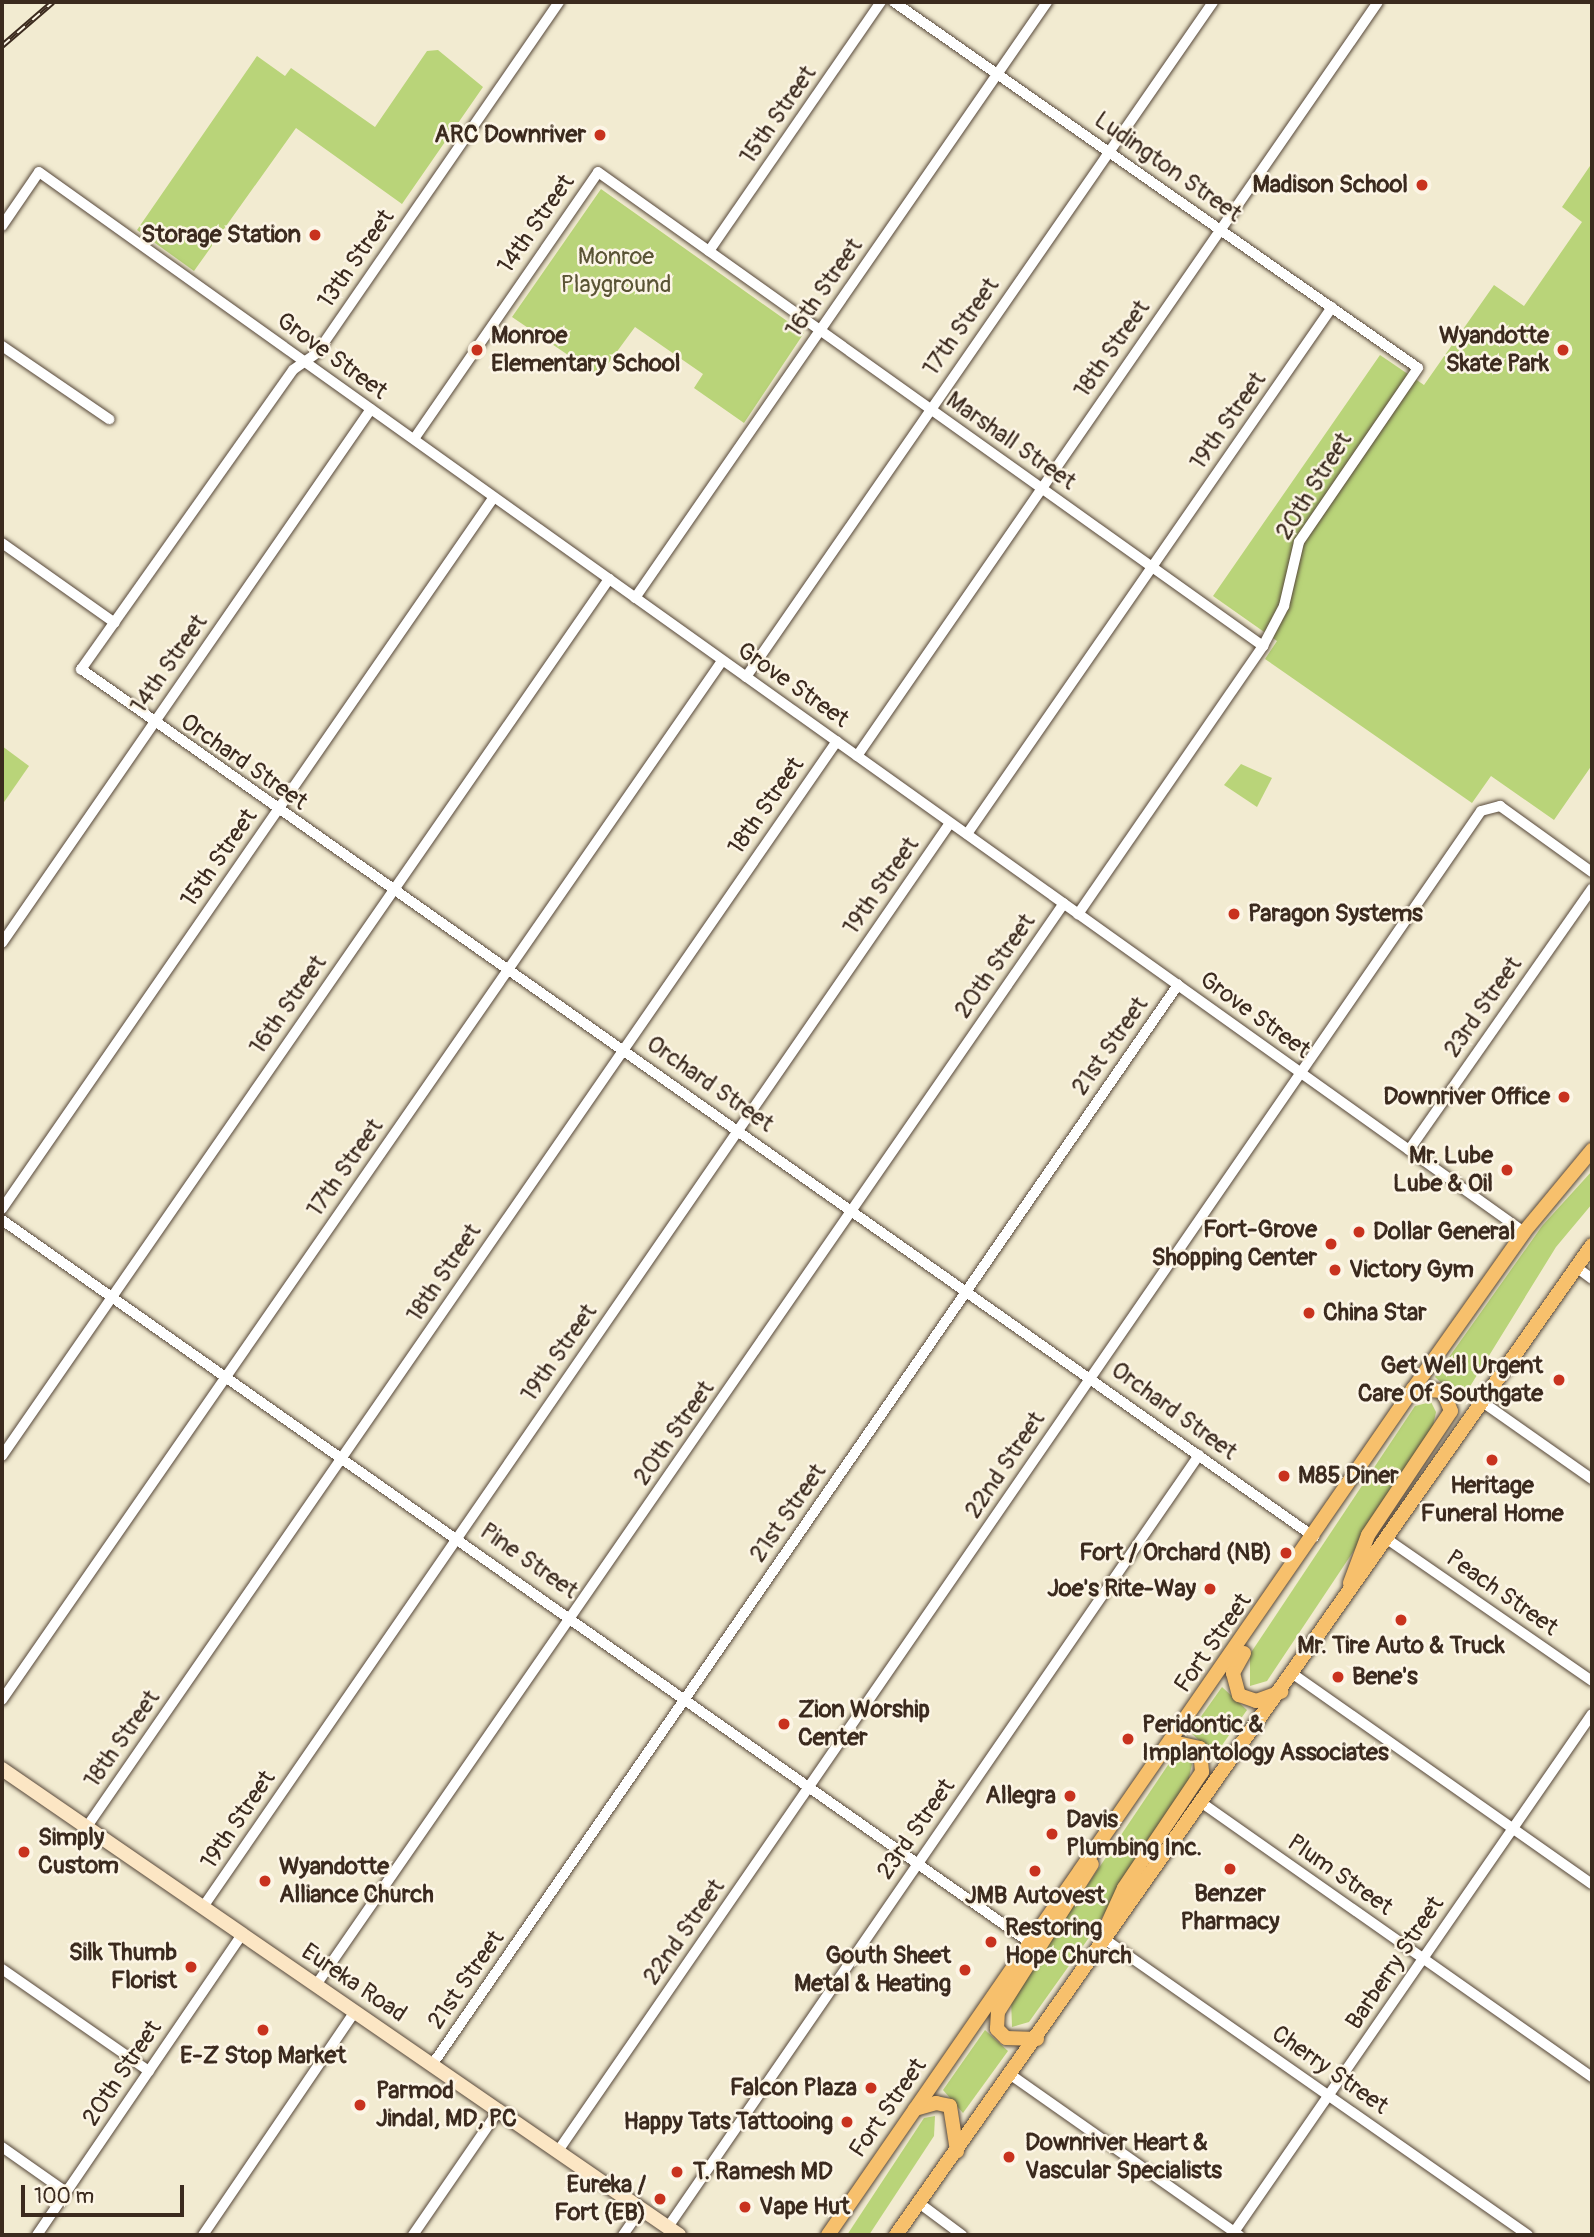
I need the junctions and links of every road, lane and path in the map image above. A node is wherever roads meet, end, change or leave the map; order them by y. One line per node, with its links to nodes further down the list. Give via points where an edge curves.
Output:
1 (559, 2): 16 (street, 13th Street)
2 (881, 2): 12 (street, 15th Street)
3 (894, 2): 7 (street, Ludington Street)
4 (1047, 2): 7 (street, 16th Street)
5 (1213, 2): 8 (street, 17th Street)
6 (1378, 2): 11 (street, 18th Street)
7 (997, 74): 8 (street, Ludington Street); 14 (street, 16th Street)
8 (1109, 152): 11 (street, Ludington Street); 19 (street, 17th Street)
9 (598, 172): 12 (street, Marshall Street); 21 (street, 14th Street)
10 (2, 226): 16 (street, Grove Street, via 39,172)
11 (1221, 229): 13 (street, Ludington Street); 22 (street, 18th Street)
12 (709, 251): 14 (street, Marshall Street)
13 (1332, 307): 17 (street, Ludington Street); 25 (street, 19th Street)
14 (820, 331): 19 (street, Marshall Street); 27 (street, 16th Street)
15 (2, 346): 20 (street)
16 (305, 362): 18 (street, Grove Street); 28 (street, 13th Street, via 293,370)
17 (1418, 368): 29 (street, 20th Street, via 1305,532 1284,606)
18 (371, 409): 21 (street, Grove Street); 33 (street, 14th Street)
19 (930, 410): 22 (street, Marshall Street); 32 (street, 17th Street)
20 (108, 419)
21 (414, 439): 23 (street, Grove Street)
22 (1041, 488): 25 (street, Marshall Street); 35 (street, 18th Street)
23 (494, 497): 26 (street, Grove Street); 36 (street, 15th Street)
24 (2, 543): 28 (street)
25 (1153, 567): 29 (street, Marshall Street); 38 (street, 19th Street)
26 (609, 579): 27 (street, Grove Street); 41 (street, 16th Street)
27 (635, 598): 30 (street, Grove Street)
28 (115, 623): 31 (street, 13th Street)
29 (1263, 646): 43 (street, 20th Street)
30 (722, 661): 32 (street, Grove Street); 45 (street, 17th Street)
31 (81, 669): 33 (street, Orchard Street)
32 (746, 677): 34 (street, Grove Street)
33 (153, 724): 36 (street, Orchard Street); 44 (street, 14th Street)
34 (837, 741): 35 (street, Grove Street); 47 (street, 18th Street)
35 (857, 756): 37 (street, Grove Street)
36 (277, 811): 41 (street, Orchard Street); 52 (street, 15th Street)
37 (950, 823): 38 (street, Grove Street); 49 (street, 19th Street)
38 (967, 834): 42 (street, Grove Street)
39 (1592, 872): 48 (street, 22nd Street, via 1500,806 1489,805)
40 (1592, 888): 50 (street, 23rd Street)
41 (393, 890): 45 (street, Orchard Street); 60 (street, 16th Street)
42 (1063, 904): 43 (street, Grove Street); 53 (street, 20th Street)
43 (1078, 914): 46 (street, Grove Street)
44 (2, 943)
45 (506, 970): 47 (street, Orchard Street); 62 (street, 17th Street)
46 (1178, 985): 48 (street, Grove Street); 59 (street, 21st Street)
47 (623, 1049): 49 (street, Orchard Street); 67 (street, 18th Street)
48 (1299, 1072): 50 (street, Grove Street); 61 (street, 22nd Street)
49 (739, 1130): 53 (street, Orchard Street); 70 (street, 19th Street)
50 (1409, 1150): 55 (street, Grove Street)
51 (1592, 1150): 55 (main road, Fort Street)
52 (2, 1209)
53 (853, 1210): 59 (street, Orchard Street); 74 (street, 20th Street)
54 (2, 1220): 60 (street, Pine Street)
55 (1524, 1232): 63 (main road, Fort Street)
56 (1592, 1245): 57 (main road)
57 (1574, 1266): 58 (street); 64 (main road)
58 (1592, 1279)
59 (967, 1290): 61 (street, Orchard Street); 78 (street, 21st Street)
60 (112, 1297): 62 (street, Pine Street); 66 (street, 16th Street)
61 (1091, 1377): 65 (street, Orchard Street); 83 (street, 22nd Street)
62 (226, 1378): 67 (street, Pine Street); 79 (street, 17th Street)
63 (1413, 1389): 69 (main road, Fort Street); 73 (main road, via 1439,1388 1449,1397 1451,1411 1368,1535)
64 (1481, 1401): 68 (street); 72 (main road)
65 (1199, 1455): 71 (street, Orchard Street); 88 (street, 23rd Street)
66 (2, 1456)
67 (344, 1457): 70 (street, Pine Street); 85 (street, 18th Street)
68 (1592, 1479)
69 (1341, 1494): 71 (main road, Fort Street); 77 (main road, via 1325,1535 1233,1674 1234,1689 1245,1698)
70 (458, 1537): 74 (street, Pine Street); 90 (street, 19th Street)
71 (1314, 1538): 81 (main road, Fort Street)
72 (1387, 1539): 73 (main road); 76 (street, Peach Street)
73 (1342, 1604): 75 (main road)
74 (573, 1617): 78 (street, Pine Street); 97 (street, 20th Street)
75 (1293, 1674): 77 (main road); 86 (street)
76 (1592, 1681)
77 (1281, 1692): 84 (main road)
78 (687, 1697): 83 (street, Pine Street); 100 (street, 21st Street)
79 (2, 1700)
80 (1592, 1714): 86 (street, Barberry Street)
81 (1172, 1742): 87 (main road, Fort Street); 95 (main road, via 1200,1748 1202,1772 1124,1888)
82 (2, 1769): 85 (main road, Eureka Road)
83 (811, 1785): 88 (street, Pine Street); 108 (street, 22nd Street)
84 (1202, 1803): 92 (main road); 94 (street, Plum Street)
85 (86, 1828): 90 (main road, Eureka Road)
86 (1512, 1828): 89 (street); 94 (street, Barberry Street)
87 (1097, 1846): 93 (main road, Fort Street); 99 (main road, via 1076,1897 998,2012 1000,2035)
88 (919, 1863): 93 (street, Pine Street); 113 (street, 23rd Street)
89 (1592, 1884)
90 (203, 1907): 91 (main road, Eureka Road)
91 (242, 1934): 97 (main road, Eureka Road); 101 (street, 20th Street)
92 (1106, 1940): 95 (main road); 104 (street, Cherry Street)
93 (1029, 1942): 105 (main road, Fort Street)
94 (1423, 1959): 103 (street, Plum Street); 104 (street, Barberry Street)
95 (1091, 1962): 99 (main road)
96 (2, 1969): 101 (street)
97 (316, 1985): 98 (main road, Eureka Road)
98 (355, 2011): 100 (main road, Eureka Road); 116 (street)
99 (1037, 2039): 102 (main road)
100 (432, 2065): 106 (main road, Eureka Road)
101 (149, 2071): 110 (street, 20th Street)
102 (1010, 2075): 109 (main road); 114 (street)
103 (1592, 2077)
104 (1329, 2095): 114 (street, Barberry Street); 122 (street, Cherry Street)
105 (915, 2109): 109 (main road, via 936,2103 950,2106); 119 (main road, Fort Street)
106 (499, 2110): 108 (main road, Eureka Road); 117 (street)
107 (2, 2147): 110 (street)
108 (558, 2151): 112 (main road, Eureka Road)
109 (957, 2151): 111 (main road)
110 (66, 2192): 115 (street, 20th Street)
111 (919, 2203): 120 (main road); 121 (street)
112 (641, 2209): 113 (main road, Eureka Road); 118 (street)
113 (674, 2231)
114 (1235, 2234)
115 (37, 2235)
116 (203, 2235)
117 (413, 2235)
118 (623, 2235)
119 (828, 2235)
120 (896, 2235)
121 (962, 2235)
122 (1528, 2235)

